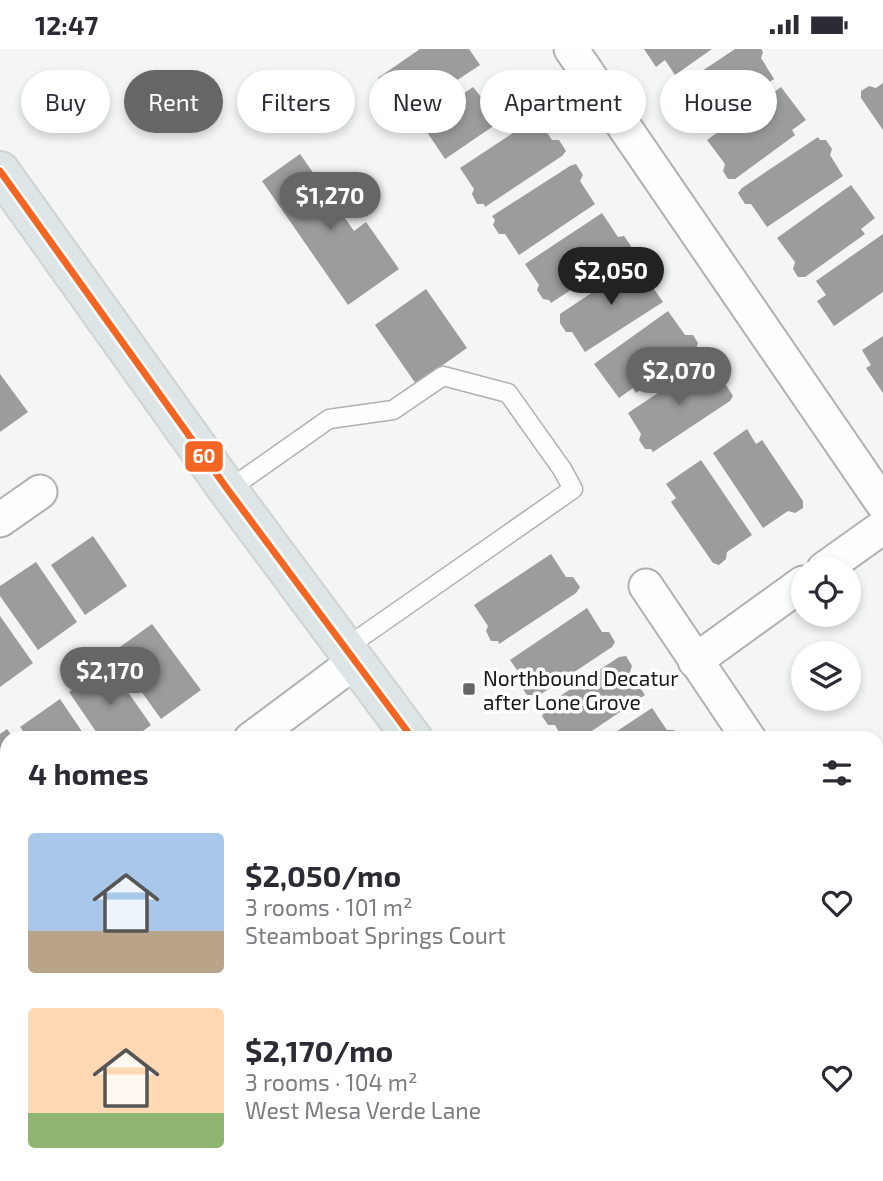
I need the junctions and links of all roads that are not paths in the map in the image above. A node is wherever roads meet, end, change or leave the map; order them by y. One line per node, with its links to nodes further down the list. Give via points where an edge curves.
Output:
1 (571, 49): 5 (street)
2 (0, 171): 3 (main road)
3 (228, 490): 11 (main road); 11 (lane, via 329,419 393,410 443,376 508,393 573,489)
4 (40, 492): 6 (street)
5 (883, 504)
6 (0, 520)
7 (883, 527): 8 (street)
8 (841, 557)
9 (646, 586): 12 (street)
10 (791, 592): 12 (street)
11 (350, 654): 13 (street); 14 (main road)
12 (695, 661): 15 (street)
13 (260, 731)
14 (407, 731)
15 (743, 731)

